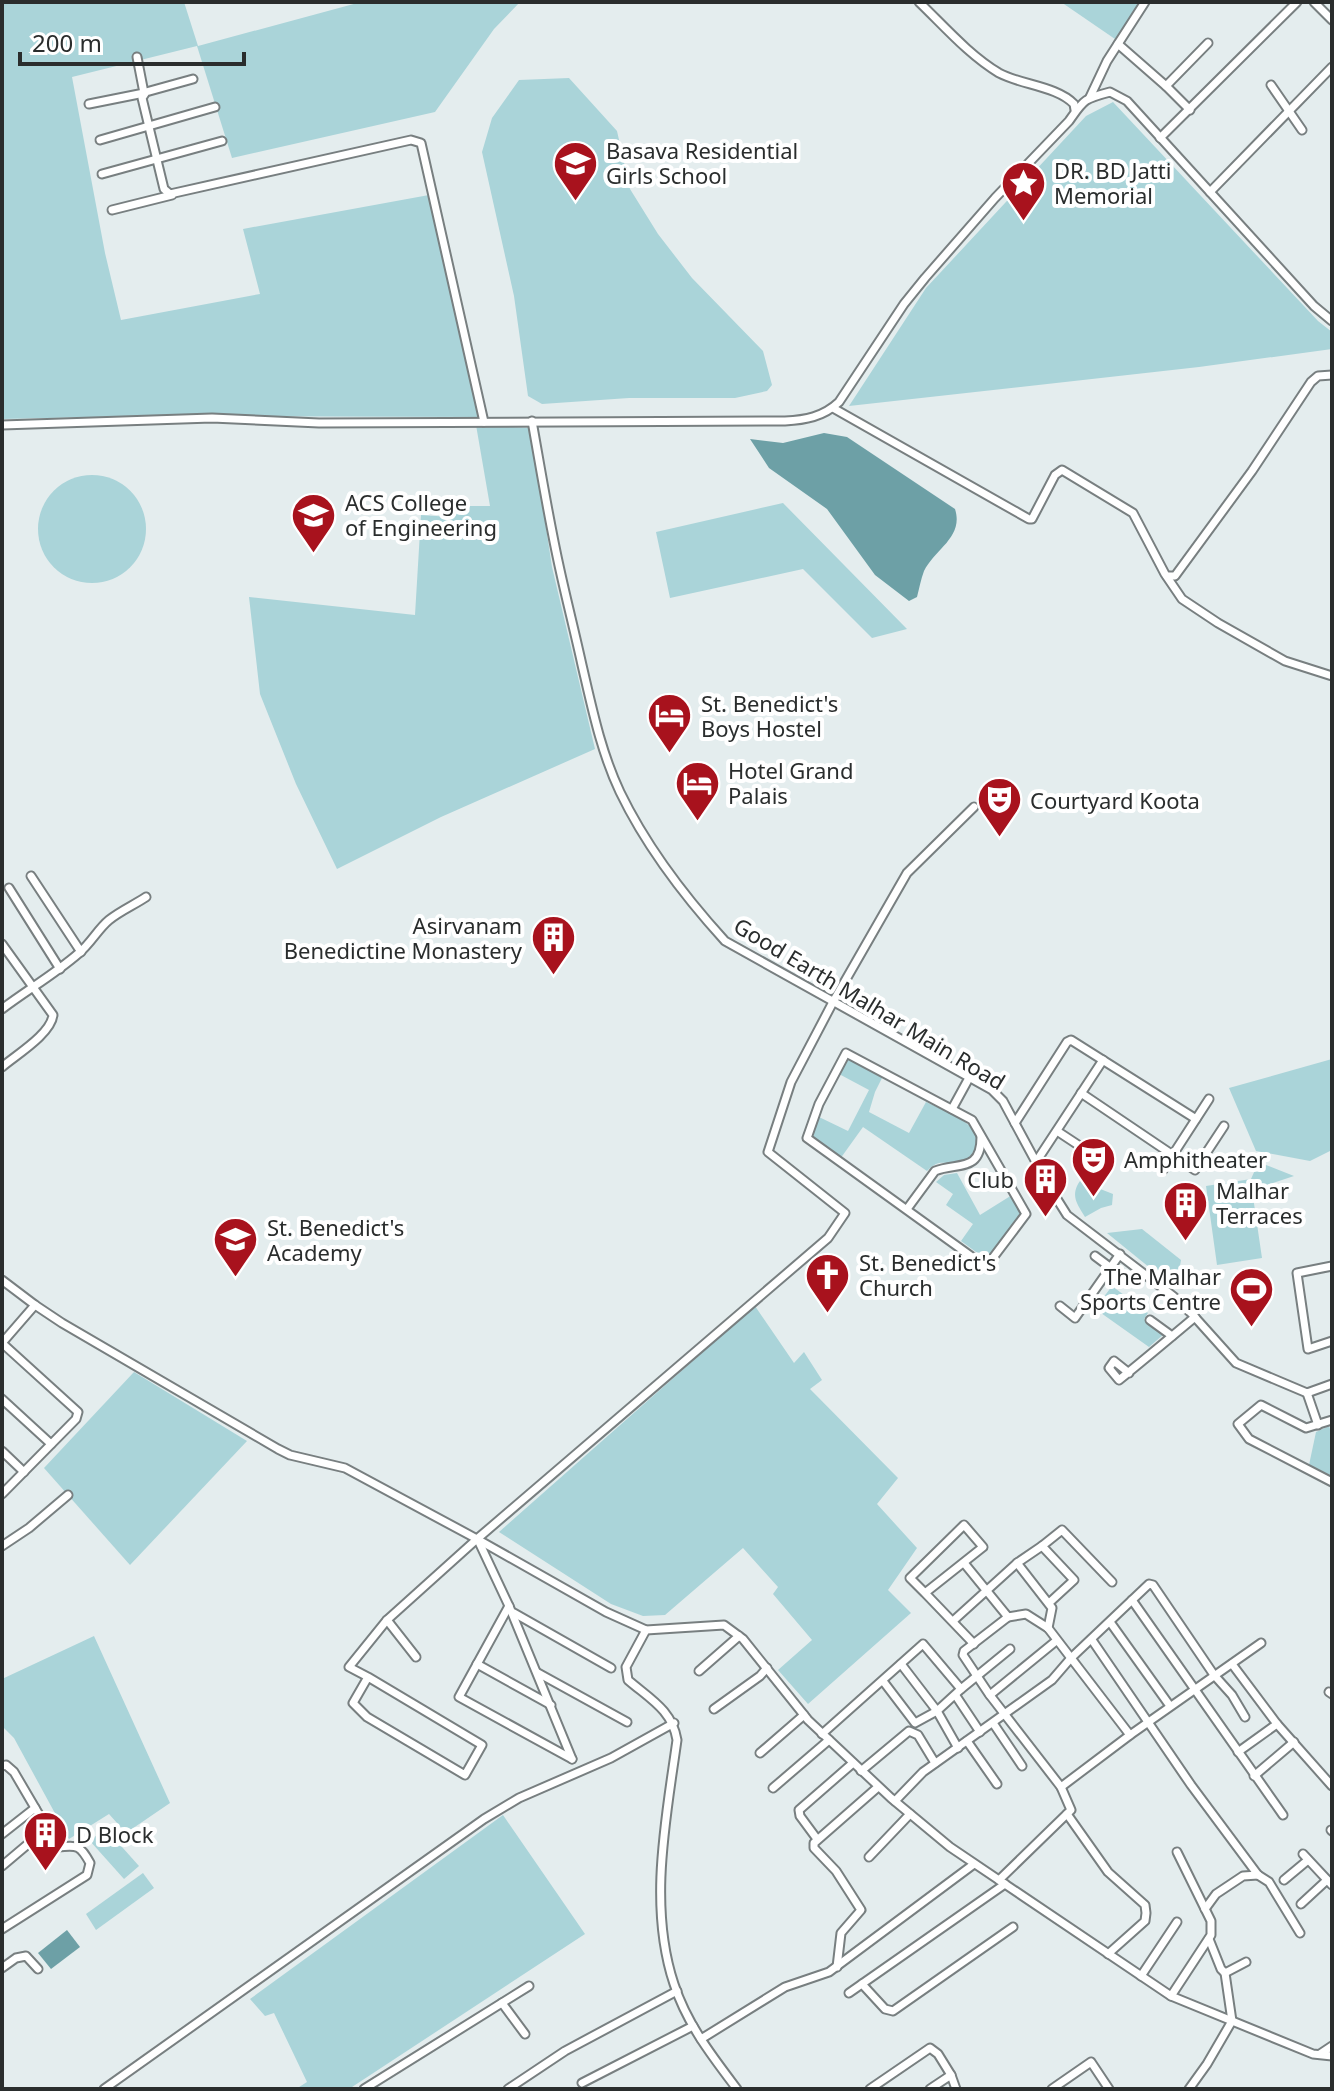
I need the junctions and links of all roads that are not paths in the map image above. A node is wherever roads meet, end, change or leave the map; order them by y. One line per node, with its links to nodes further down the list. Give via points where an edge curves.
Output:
1 (1145, 2): 7 (street)
2 (1297, 2): 18 (street)
3 (1314, 2): 5 (street)
4 (925, 4): 17 (street, via 990,66 1065,96)
5 (1332, 20)
6 (1208, 43): 12 (street)
7 (1118, 44): 12 (street); 14 (street)
8 (137, 57): 13 (street)
9 (1332, 67): 19 (street)
10 (193, 79): 13 (street)
11 (1271, 85): 19 (street)
12 (1166, 86): 18 (street)
13 (144, 93): 15 (street); 20 (street)
14 (1090, 97): 17 (street); 22 (street, via 1110,92 1127,101)
15 (89, 104)
16 (215, 107): 20 (street)
17 (1075, 110): 32 (street, via 919,284)
18 (1190, 110): 22 (street)
19 (1289, 111): 21 (street); 27 (street)
20 (149, 126): 23 (street); 25 (street)
21 (1302, 130)
22 (1160, 138): 27 (street)
23 (100, 140)
24 (222, 141): 25 (street)
25 (157, 159): 26 (street); 28 (street, via 164,189)
26 (102, 174)
27 (1210, 192): 30 (street)
28 (173, 195): 29 (street); 34 (street, via 411,140 421,143)
29 (112, 210)
30 (1332, 321)
31 (1332, 375): 36 (street, via 1311,382 1175,576)
32 (833, 408): 33 (street, via 785,421); 36 (street, via 1029,519 1062,470 1133,513)
33 (532, 421): 34 (street); 46 (street, Good Earth Malhar Main Road, via 559,568 596,722 620,793 673,877 725,941)
34 (484, 422): 35 (street, via 212,418)
35 (2, 425)
36 (1167, 576): 37 (street, via 1182,599 1218,623 1285,661)
37 (1332, 676)
38 (974, 807): 46 (street, via 907,873)
39 (31, 876): 43 (street)
40 (9, 888): 44 (street)
41 (146, 897): 43 (street, via 107,922)
42 (2, 944): 45 (street)
43 (81, 952): 44 (street)
44 (60, 969): 45 (street)
45 (33, 985): 47 (street); 49 (street, via 53,1015 52,1022)
46 (833, 1002): 50 (street, Good Earth Malhar Main Road); 88 (street, via 791,1082 768,1152 845,1213 828,1238)
47 (2, 1009)
48 (1103, 1060): 51 (street); 54 (street); 55 (street, via 1068,1041)
49 (2, 1067)
50 (969, 1078): 53 (street); 55 (street, Good Earth Malhar Main Road, via 992,1090)
51 (1081, 1093): 57 (street); 59 (street)
52 (1209, 1099): 54 (street)
53 (952, 1109): 58 (street, via 972,1120); 63 (street, via 846,1053 819,1104 807,1138)
54 (1196, 1119): 59 (street)
55 (1015, 1123): 60 (street, Good Earth Malhar Main Road)
56 (1224, 1126): 59 (street, via 1196,1170)
57 (1057, 1131): 60 (street); 61 (street)
58 (980, 1135): 63 (street, via 975,1158 961,1167 935,1171); 63 (street, via 1026,1214 986,1267)
59 (1173, 1154): 62 (street)
60 (1036, 1162): 64 (street, Good Earth Malhar Main Road, via 1067,1215)
61 (1104, 1162)
62 (1163, 1170)
63 (907, 1209)
64 (1120, 1254): 67 (street); 71 (street, Good Earth Malhar Main Road)
65 (1095, 1256): 67 (street)
66 (1332, 1266): 74 (street, via 1297,1273 1308,1349)
67 (1111, 1268): 70 (street, via 1075,1318)
68 (3, 1282): 69 (street)
69 (35, 1305): 75 (street); 88 (street, via 278,1449 345,1468)
70 (1060, 1306)
71 (1195, 1317): 73 (street); 78 (street, Good Earth Malhar Main Road, via 1236,1363)
72 (1150, 1320): 73 (street)
73 (1172, 1336): 76 (street)
74 (1332, 1341)
75 (2, 1343): 82 (street, via 78,1412)
76 (1129, 1373)
77 (1332, 1384): 78 (street)
78 (1307, 1393): 81 (street)
79 (2, 1399): 82 (street)
80 (1332, 1420): 81 (street)
81 (1318, 1425): 85 (street, via 1306,1428 1261,1405 1238,1424 1249,1439)
82 (51, 1444): 84 (street)
83 (2, 1451): 84 (street)
84 (24, 1472): 86 (street)
85 (1332, 1482)
86 (2, 1494)
87 (68, 1495): 89 (street)
88 (477, 1539): 98 (street); 100 (street); 104 (street)
89 (2, 1546)
90 (1042, 1546): 92 (street); 93 (street, via 1064,1530); 97 (street, via 1074,1580)
91 (964, 1563): 94 (street); 95 (street); 95 (street, via 983,1547 964,1525 910,1578)
92 (1017, 1563): 94 (street); 97 (street)
93 (1112, 1582)
94 (986, 1589): 99 (street); 101 (street)
95 (925, 1593): 101 (street)
96 (1132, 1600): 102 (street); 120 (street, via 1153,1585); 124 (street)
97 (1049, 1603): 103 (street, via 1053,1609)
98 (511, 1609): 113 (street); 116 (street); 119 (street)
99 (1008, 1617): 103 (street, via 1026,1614); 109 (street)
100 (387, 1620): 111 (street); 121 (street, via 349,1667)
101 (953, 1621): 109 (street)
102 (1110, 1622): 106 (street); 128 (street)
103 (1048, 1628): 107 (street)
104 (646, 1630): 105 (street, via 724,1625); 135 (street, via 626,1667 628,1680)
105 (739, 1636): 117 (street); 118 (street)
106 (1092, 1640): 112 (street); 137 (street)
107 (1056, 1641): 112 (street); 126 (street)
108 (1261, 1643): 115 (street)
109 (974, 1644): 122 (street, via 963,1655)
110 (1010, 1649): 122 (street)
111 (416, 1657)
112 (1071, 1658): 131 (street, via 1052,1680); 141 (street)
113 (477, 1664): 127 (street); 127 (street, via 459,1697 572,1759)
114 (901, 1664): 123 (street); 125 (street, via 923,1644); 130 (street)
115 (1232, 1664): 120 (street); 138 (street)
116 (611, 1668)
117 (767, 1668): 129 (street); 132 (street)
118 (699, 1671)
119 (538, 1673): 127 (street); 134 (street)
120 (1214, 1675): 124 (street); 133 (street)
121 (368, 1677): 121 (street, via 482,1745 465,1775 367,1717 353,1703)
122 (977, 1677): 125 (street); 126 (street)
123 (883, 1681): 130 (street, via 915,1723); 140 (street)
124 (1194, 1691): 128 (street); 146 (street)
125 (958, 1692): 130 (street); 139 (street)
126 (990, 1695): 131 (street)
127 (551, 1705)
128 (1170, 1706): 137 (street)
129 (714, 1709)
130 (937, 1711): 145 (street)
131 (1005, 1714): 136 (street); 157 (street)
132 (804, 1715): 140 (street); 147 (street)
133 (1245, 1717)
134 (627, 1722)
135 (674, 1723): 191 (street, via 677,1740 661,1860 663,1931); 205 (street, via 484,1819)
136 (993, 1723): 139 (street); 151 (street)
137 (1149, 1723): 141 (street); 171 (street)
138 (1277, 1724): 144 (street); 146 (street)
139 (980, 1732): 143 (street)
140 (822, 1734): 142 (street)
141 (1130, 1735): 157 (street)
142 (829, 1740): 148 (street); 158 (street)
143 (967, 1741): 145 (street); 154 (street)
144 (1294, 1742): 153 (street); 155 (street)
145 (958, 1748): 149 (street)
146 (1238, 1752): 153 (street)
147 (760, 1753)
148 (853, 1763): 152 (street); 166 (street, via 799,1810)
149 (935, 1763): 152 (street, via 918,1735 906,1731); 159 (street)
150 (2, 1766): 160 (street, via 14,1772)
151 (1022, 1766)
152 (861, 1771): 156 (street)
153 (1254, 1776): 163 (street)
154 (997, 1784)
155 (1332, 1786)
156 (878, 1787): 159 (street); 166 (street)
157 (1061, 1787): 162 (street, via 1071,1810)
158 (773, 1788)
159 (895, 1801): 161 (street)
160 (35, 1808): 164 (street); 165 (street)
161 (910, 1814): 168 (street); 169 (street)
162 (1067, 1814): 173 (street); 182 (street, via 1108,1872 1145,1905 1145,1921)
163 (1283, 1815)
164 (47, 1828): 170 (street); 179 (street, via 58,1847 75,1845 83,1850 90,1863 87,1875)
165 (2, 1834)
166 (817, 1839): 184 (street, via 814,1848 861,1910 841,1933)
167 (1177, 1852): 176 (street)
168 (869, 1857)
169 (974, 1864): 173 (street); 184 (street)
170 (2, 1866)
171 (1258, 1875): 176 (street, via 1243,1876 1216,1894); 180 (street, via 1269,1882)
172 (1284, 1880): 174 (street, via 1306,1857)
173 (1002, 1882): 182 (street); 189 (street)
174 (1330, 1882): 175 (street)
175 (1301, 1904)
176 (1205, 1909): 181 (street, via 1211,1921)
177 (1177, 1922): 188 (street)
178 (1013, 1927): 189 (street, via 893,2011)
179 (2, 1929)
180 (1300, 1933)
181 (1209, 1939): 187 (street); 193 (street)
182 (1108, 1954): 188 (street)
183 (1246, 1962): 187 (street)
184 (837, 1967): 198 (street, via 785,1987)
185 (2, 1968): 186 (street, via 26,1956)
186 (38, 1969)
187 (1225, 1973): 195 (street)
188 (1141, 1976): 193 (street)
189 (862, 1984): 192 (street)
190 (529, 1986): 194 (street)
191 (677, 1991): 196 (street); 207 (street, via 565,2051)
192 (849, 1993)
193 (1171, 1996): 195 (street)
194 (502, 2003): 197 (street); 206 (street)
195 (1232, 2021): 200 (street); 213 (street)
196 (693, 2026): 198 (street); 203 (street)
197 (525, 2034)
198 (701, 2039): 208 (street)
199 (1332, 2046): 200 (street)
200 (1320, 2054): 201 (street)
201 (1332, 2056)
202 (951, 2075): 209 (street, via 930,2048); 210 (street); 211 (street)
203 (582, 2083)
204 (1055, 2088): 212 (street, via 1091,2062)
205 (104, 2089)
206 (364, 2089)
207 (508, 2089)
208 (737, 2089)
209 (870, 2089)
210 (930, 2089)
211 (956, 2089)
212 (1109, 2089)
213 (1189, 2089)

